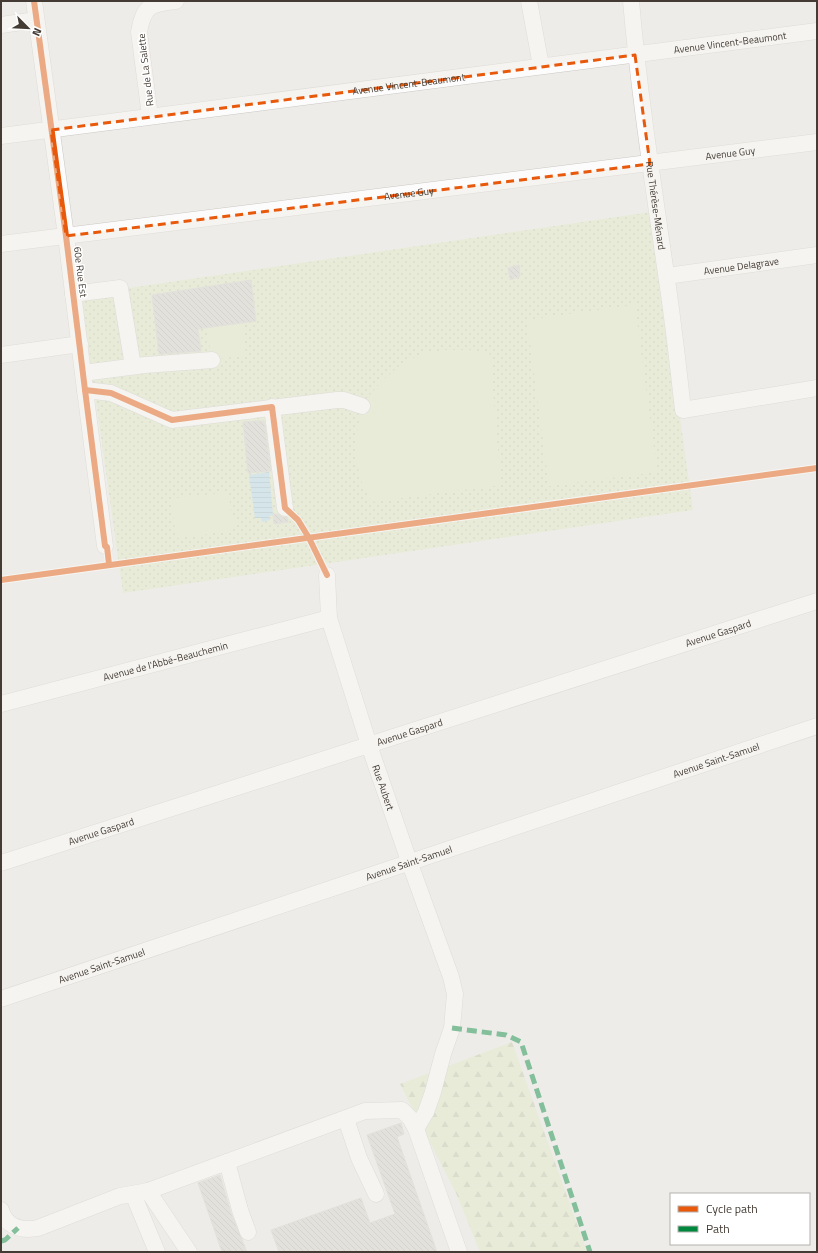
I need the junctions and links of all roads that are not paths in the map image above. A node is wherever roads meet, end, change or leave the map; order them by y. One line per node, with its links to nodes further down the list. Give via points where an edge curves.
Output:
1 (34, 1): 5 (street, 60e Rue Est)
2 (176, 1): 10 (street, Rue de La Salette, via 153,5 141,20 139,32)
3 (529, 1): 9 (street)
4 (631, 1): 8 (street, Rue Thérèse-Ménard)
5 (36, 20): 6 (street); 11 (street, 60e Rue Est)
6 (1, 25)
7 (817, 31): 8 (street, Avenue Vincent-Beaumont)
8 (635, 54): 9 (street, Avenue Vincent-Beaumont); 14 (street, Rue Thérèse-Ménard)
9 (541, 66): 10 (street, Avenue Vincent-Beaumont)
10 (150, 116): 11 (street, Avenue Vincent-Beaumont)
11 (51, 130): 12 (street, Avenue Vincent-Beaumont); 15 (street, 60e Rue Est)
12 (1, 136)
13 (817, 142): 14 (street, Avenue Guy)
14 (650, 164): 15 (street, Avenue Guy); 18 (street, Rue Thérèse-Ménard)
15 (66, 236): 16 (street, Avenue Guy); 19 (street, 60e Rue Est)
16 (1, 244)
17 (817, 255): 18 (street, Avenue Delagrave)
18 (666, 276): 25 (street, Rue Thérèse-Ménard, via 683,410)
19 (73, 294): 20 (street, 60e Rue Est); 23 (street, via 120,288)
20 (80, 344): 21 (street); 24 (street, 60e Rue Est)
21 (1, 355)
22 (212, 360): 23 (street)
23 (134, 366): 24 (street)
24 (83, 374): 26 (street, 60e Rue Est)
25 (817, 388)
26 (84, 390): 28 (street, via 111,394 172,420); 30 (street, 60e Rue Est)
27 (362, 406): 28 (street, via 344,400)
28 (272, 407): 29 (street)
29 (285, 508)
30 (105, 546)
31 (327, 575): 33 (street, Rue Aubert)
32 (817, 601): 36 (street, Avenue Gaspard)
33 (329, 618): 34 (street, Avenue de l'Abbé-Beauchemin); 36 (street, Rue Aubert)
34 (1, 704)
35 (817, 726): 37 (street, Avenue Saint-Samuel)
36 (369, 745): 37 (street, Rue Aubert); 38 (street, Avenue Gaspard)
37 (409, 861): 39 (street, Avenue Saint-Samuel); 41 (street, Rue Aubert, via 455,994 452,1028 426,1112)
38 (1, 863)
39 (1, 999)
40 (346, 1119): 41 (street, via 365,1112 402,1110); 42 (street); 44 (street, via 359,1158)
41 (416, 1129): 49 (street)
42 (227, 1162): 43 (street); 46 (street)
43 (141, 1193): 45 (street, via 120,1196 28,1230 10,1223); 47 (street); 48 (street)
44 (376, 1194)
45 (1, 1210)
46 (248, 1232)
47 (157, 1252)
48 (189, 1252)
49 (459, 1252)

